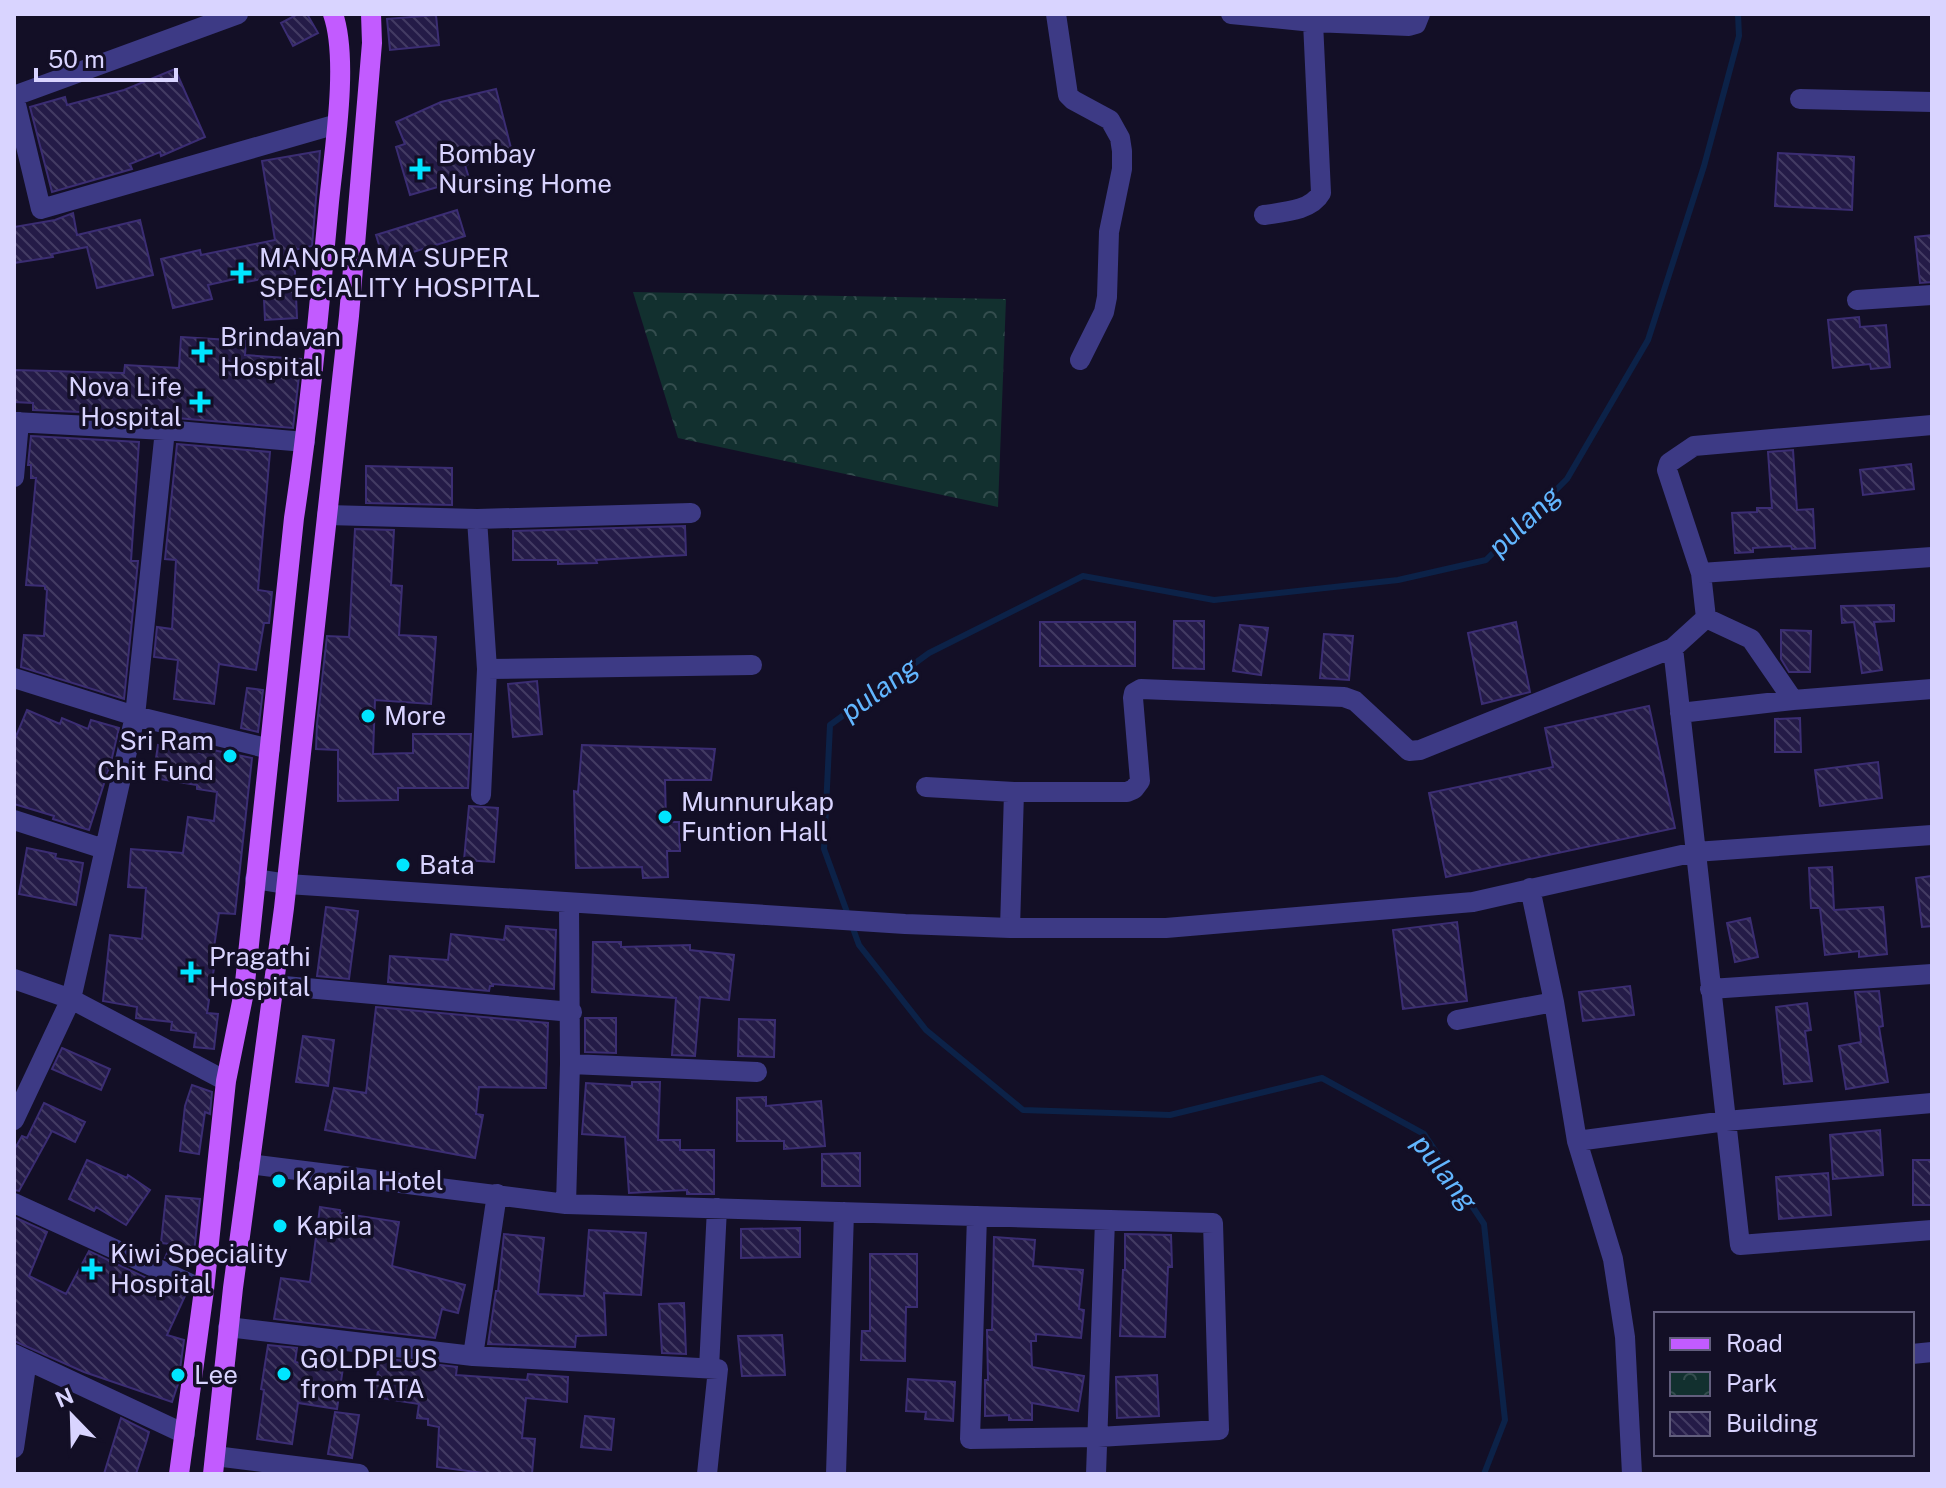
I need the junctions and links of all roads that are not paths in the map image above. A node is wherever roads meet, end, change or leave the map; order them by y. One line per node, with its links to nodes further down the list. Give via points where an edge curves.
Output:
1 (238, 14): 8 (street)
2 (333, 14): 11 (main road, via 340,42)
3 (371, 14): 22 (main road, via 349,316)
4 (1056, 14): 15 (street, via 1068,95 1110,120 1122,151 1104,312)
5 (1231, 14): 7 (street)
6 (1420, 14): 7 (street, via 1409,26)
7 (1313, 22): 12 (street, via 1321,193 1302,208)
8 (14, 96): 11 (street, via 41,209)
9 (1800, 99): 10 (street)
10 (1932, 102)
11 (337, 124): 19 (main road)
12 (1264, 215)
13 (1932, 295): 14 (street)
14 (1857, 300)
15 (1080, 360)
16 (17, 422): 18 (street); 20 (street)
17 (1932, 425): 25 (street, via 1685,449 1667,470)
18 (165, 430): 19 (street); 34 (street)
19 (305, 442): 35 (main road)
20 (14, 477)
21 (691, 513): 23 (street)
22 (327, 515): 23 (street); 44 (main road)
23 (477, 519): 29 (street)
24 (1932, 557): 25 (street)
25 (1701, 573): 26 (street)
26 (1706, 618): 27 (street); 32 (street, via 1751,639)
27 (1673, 648): 33 (street); 37 (street, via 1409,751 1344,697 1141,689 1133,698 1140,781 1134,789)
28 (752, 665): 29 (street)
29 (487, 669): 38 (street)
30 (14, 678): 34 (street)
31 (1932, 689): 32 (street)
32 (1793, 700): 33 (street)
33 (1680, 713): 42 (street)
34 (135, 716): 35 (street); 41 (street)
35 (270, 749): 43 (main road)
36 (926, 787): 37 (street)
37 (1014, 792): 47 (street)
38 (481, 795)
39 (14, 820): 41 (street)
40 (1932, 835): 42 (street)
41 (104, 849): 52 (street)
42 (1695, 852): 45 (street); 51 (street)
43 (255, 879): 44 (street); 58 (main road, via 244,992)
44 (287, 884): 46 (street); 50 (main road)
45 (1530, 888): 47 (street, via 1473,902 1166,928); 53 (street)
46 (569, 903): 47 (street); 54 (street)
47 (1010, 928)
48 (1932, 974): 51 (street)
49 (14, 979): 52 (street)
50 (273, 985): 54 (street); 63 (main road)
51 (1710, 989): 61 (street)
52 (71, 999): 58 (street); 60 (street)
53 (1554, 1002): 55 (street); 62 (street)
54 (572, 1012): 56 (street)
55 (1457, 1020)
56 (570, 1064): 57 (street); 66 (street)
57 (757, 1072)
58 (226, 1081): 72 (main road)
59 (1932, 1103): 61 (street)
60 (14, 1120)
61 (1726, 1121): 62 (street); 71 (street, via 1740,1245)
62 (1577, 1141): 86 (street, via 1613,1259 1625,1337)
63 (249, 1164): 64 (street); 73 (main road)
64 (497, 1194): 66 (street); 74 (street)
65 (14, 1203): 72 (street)
66 (566, 1204): 67 (street)
67 (717, 1208): 68 (street); 76 (street)
68 (844, 1212): 69 (street); 84 (street)
69 (977, 1216): 70 (street); 78 (street, via 970,1439)
70 (1105, 1220): 78 (street); 78 (street, via 1213,1223 1219,1430)
71 (1932, 1230)
72 (204, 1290): 77 (main road)
73 (228, 1327): 74 (street); 80 (main road)
74 (473, 1356): 76 (street)
75 (21, 1357): 77 (street); 79 (street)
76 (709, 1368): 83 (street, via 718,1369)
77 (185, 1434): 81 (main road)
78 (1098, 1437): 85 (street)
79 (14, 1448)
80 (214, 1465): 82 (street)
81 (179, 1474)
82 (359, 1474)
83 (707, 1474)
84 (836, 1474)
85 (1096, 1474)
86 (1632, 1474)

